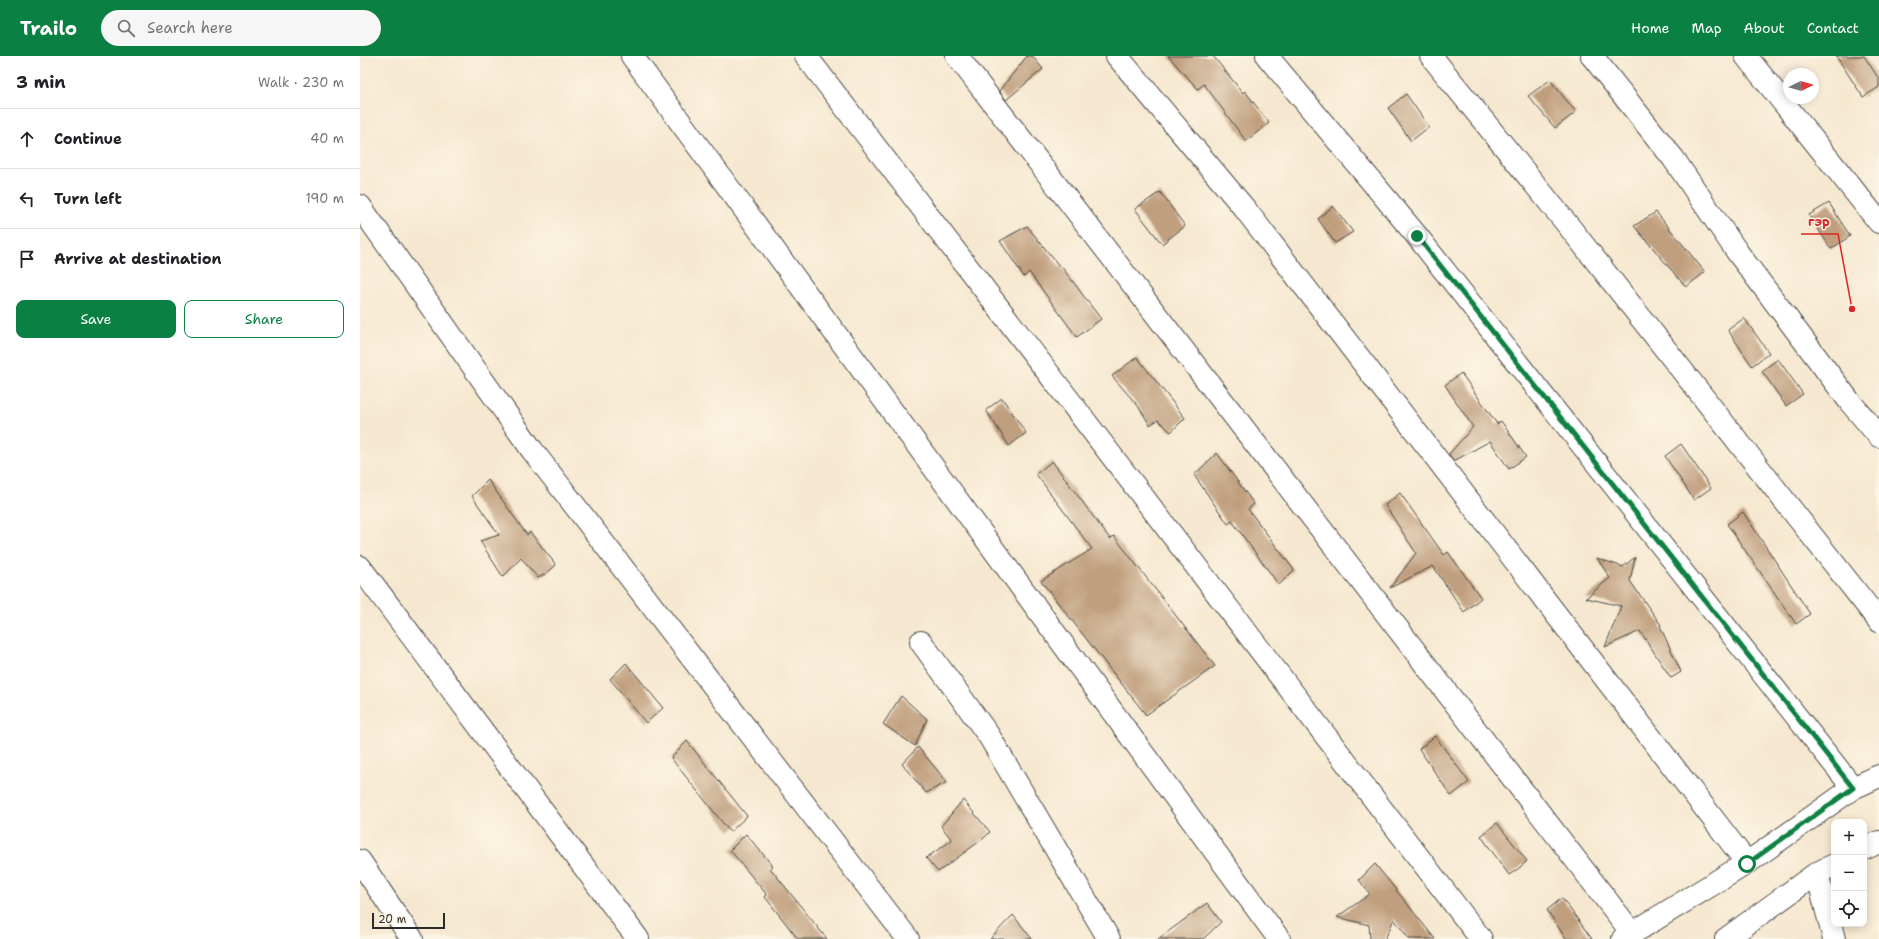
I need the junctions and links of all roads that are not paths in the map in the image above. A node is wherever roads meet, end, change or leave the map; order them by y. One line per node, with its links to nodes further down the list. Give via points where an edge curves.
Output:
1 (632, 56): 27 (street)
2 (806, 56): 28 (street)
3 (957, 56): 22 (street)
4 (1118, 56): 20 (street, via 1245,209)
5 (1268, 56): 16 (street, via 1417,236)
6 (1431, 56): 13 (street, via 1566,223)
7 (1592, 56): 11 (street, via 1673,158 1738,253 1850,402)
8 (1746, 56): 10 (street)
9 (360, 206): 25 (street, via 532,450)
10 (1879, 222)
11 (1879, 436)
12 (360, 567): 24 (street)
13 (1879, 621)
14 (921, 642): 26 (street, via 988,736)
15 (1879, 776): 16 (street)
16 (1853, 788): 20 (street)
17 (1879, 842): 18 (street)
18 (1867, 848)
19 (360, 861): 23 (street)
20 (1747, 864): 22 (street)
21 (1826, 869): 29 (street); 30 (street)
22 (1628, 936)
23 (412, 939)
24 (638, 939)
25 (908, 939)
26 (1109, 939)
27 (1279, 939)
28 (1482, 939)
29 (1726, 939)
30 (1834, 939)

